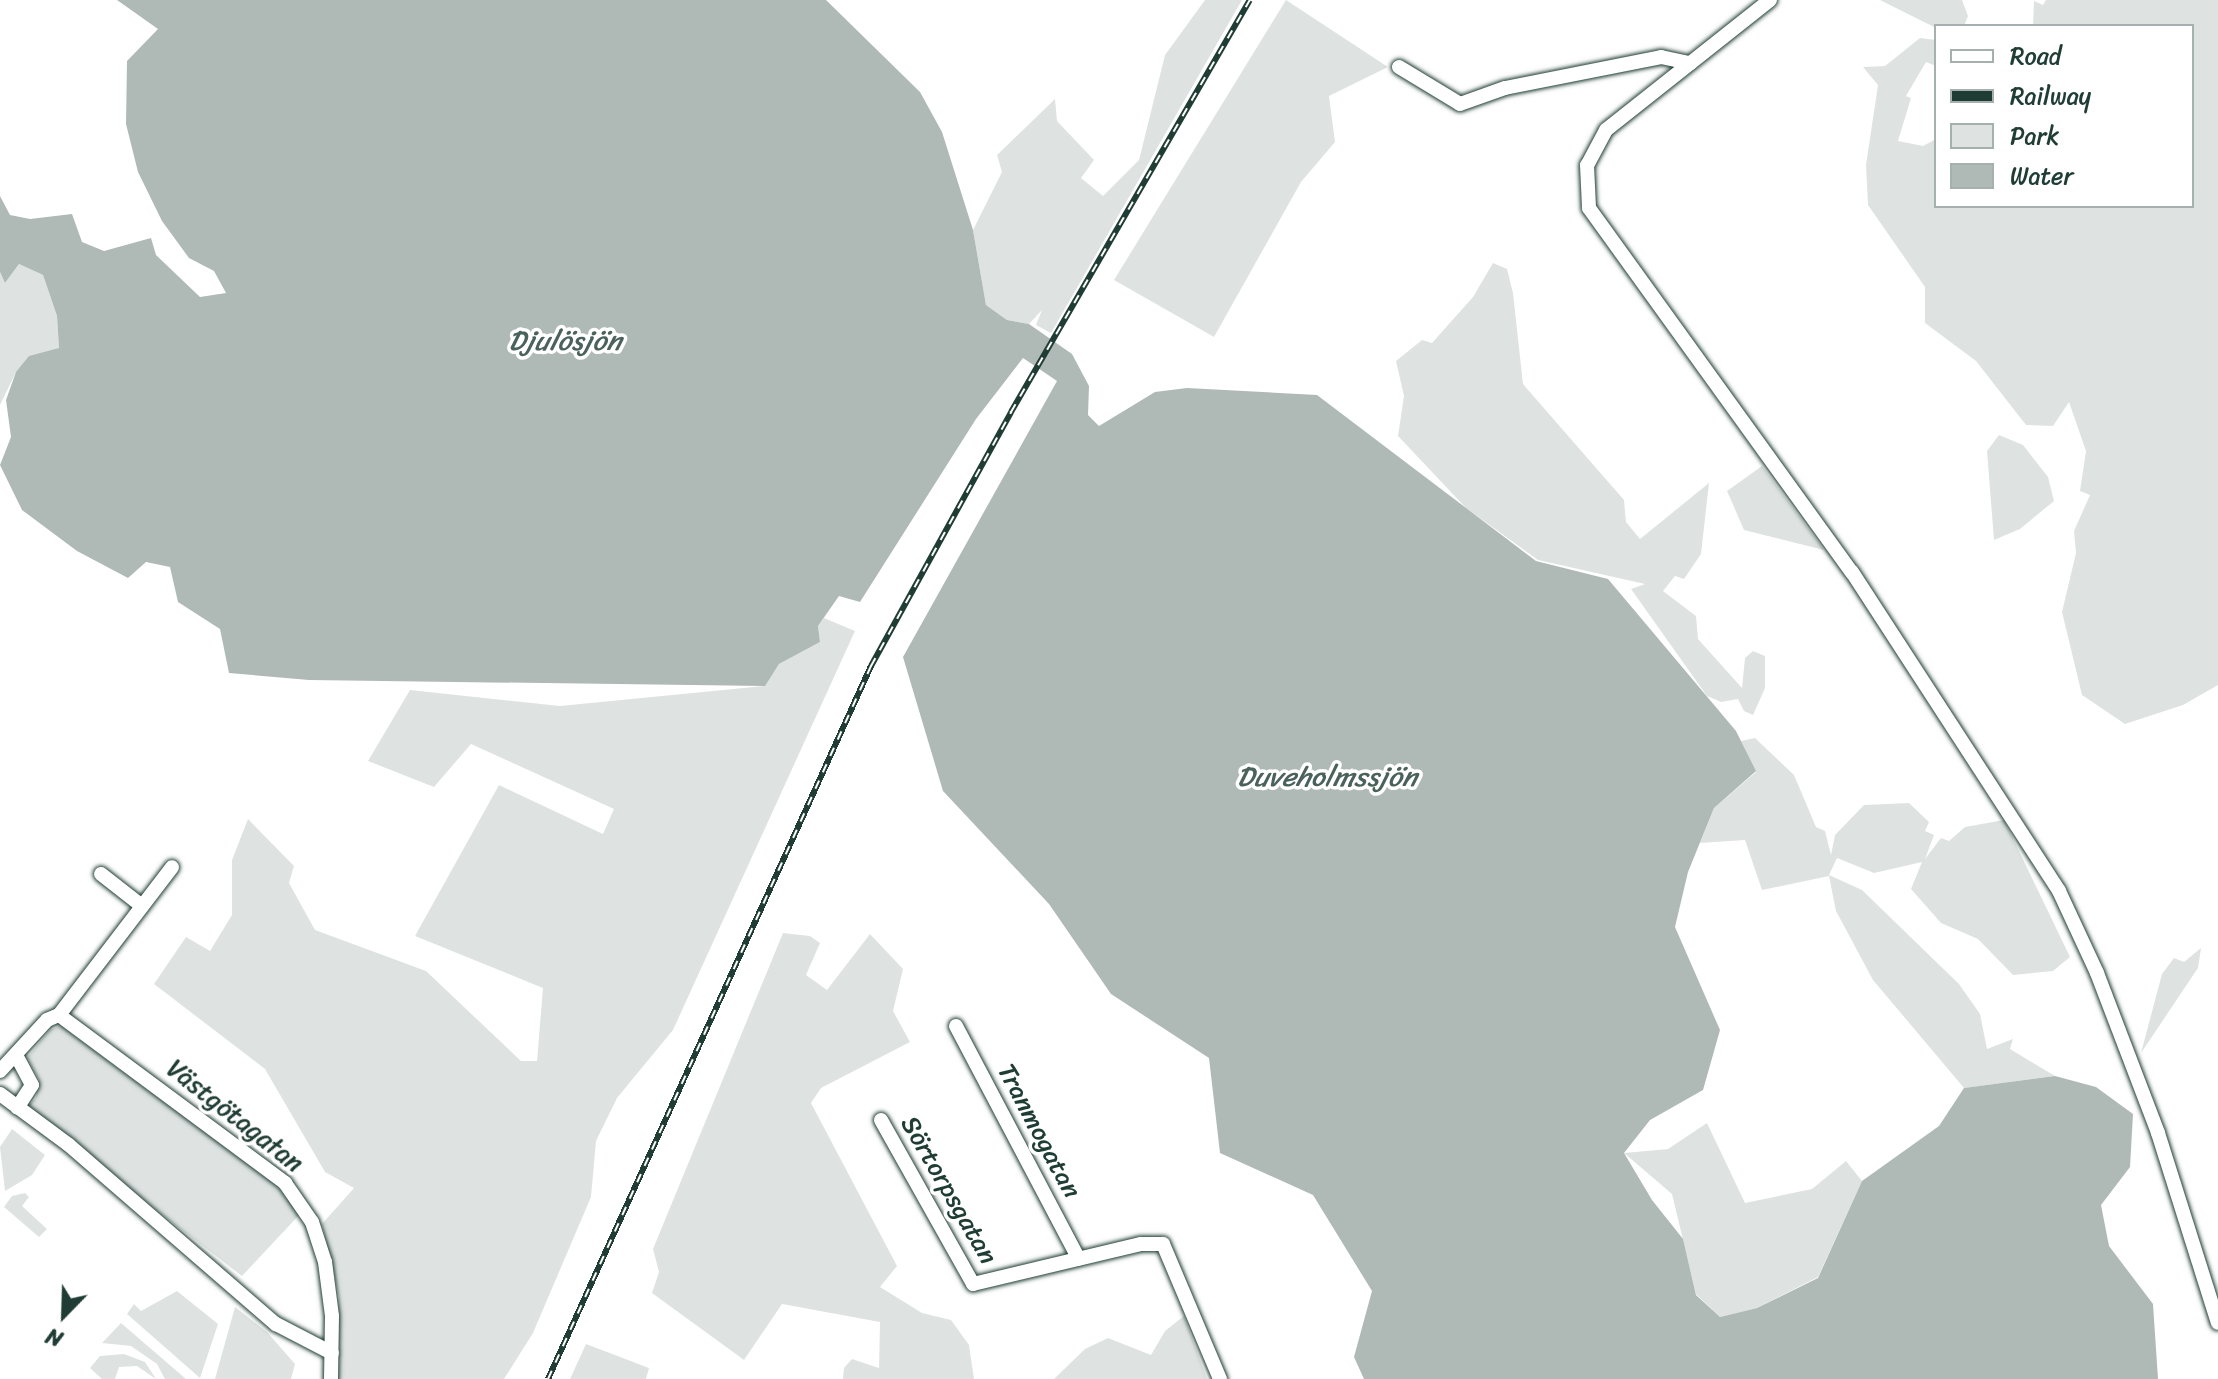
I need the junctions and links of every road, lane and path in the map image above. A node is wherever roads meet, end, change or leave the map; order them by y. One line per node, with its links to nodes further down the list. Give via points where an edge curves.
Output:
1 (1770, 0): 2 (street)
2 (1690, 63): 3 (street, via 1661,57 1505,88 1460,104); 15 (street, via 1606,130 1587,165 1589,208 1852,572 2059,891 2097,973 2158,1133)
3 (1399, 67)
4 (172, 867): 6 (street)
5 (101, 874): 6 (street)
6 (142, 906): 7 (street)
7 (59, 1015): 9 (street, via 47,1020); 16 (street, Västgötagatan, via 242,1147 301,1202 325,1262)
8 (956, 1026): 14 (street, Tranmogatan)
9 (16, 1055): 10 (street); 12 (street, via 32,1085)
10 (0, 1071)
11 (0, 1094): 12 (street)
12 (17, 1108): 16 (street, via 69,1145 276,1324)
13 (881, 1120): 14 (street, Sörtorpsgatan, via 973,1284)
14 (1079, 1259): 18 (street, Sörtorpsgatan, via 1163,1244)
15 (2218, 1323)
16 (332, 1353): 17 (street, Västgötagatan)
17 (331, 1379)
18 (1220, 1379)

